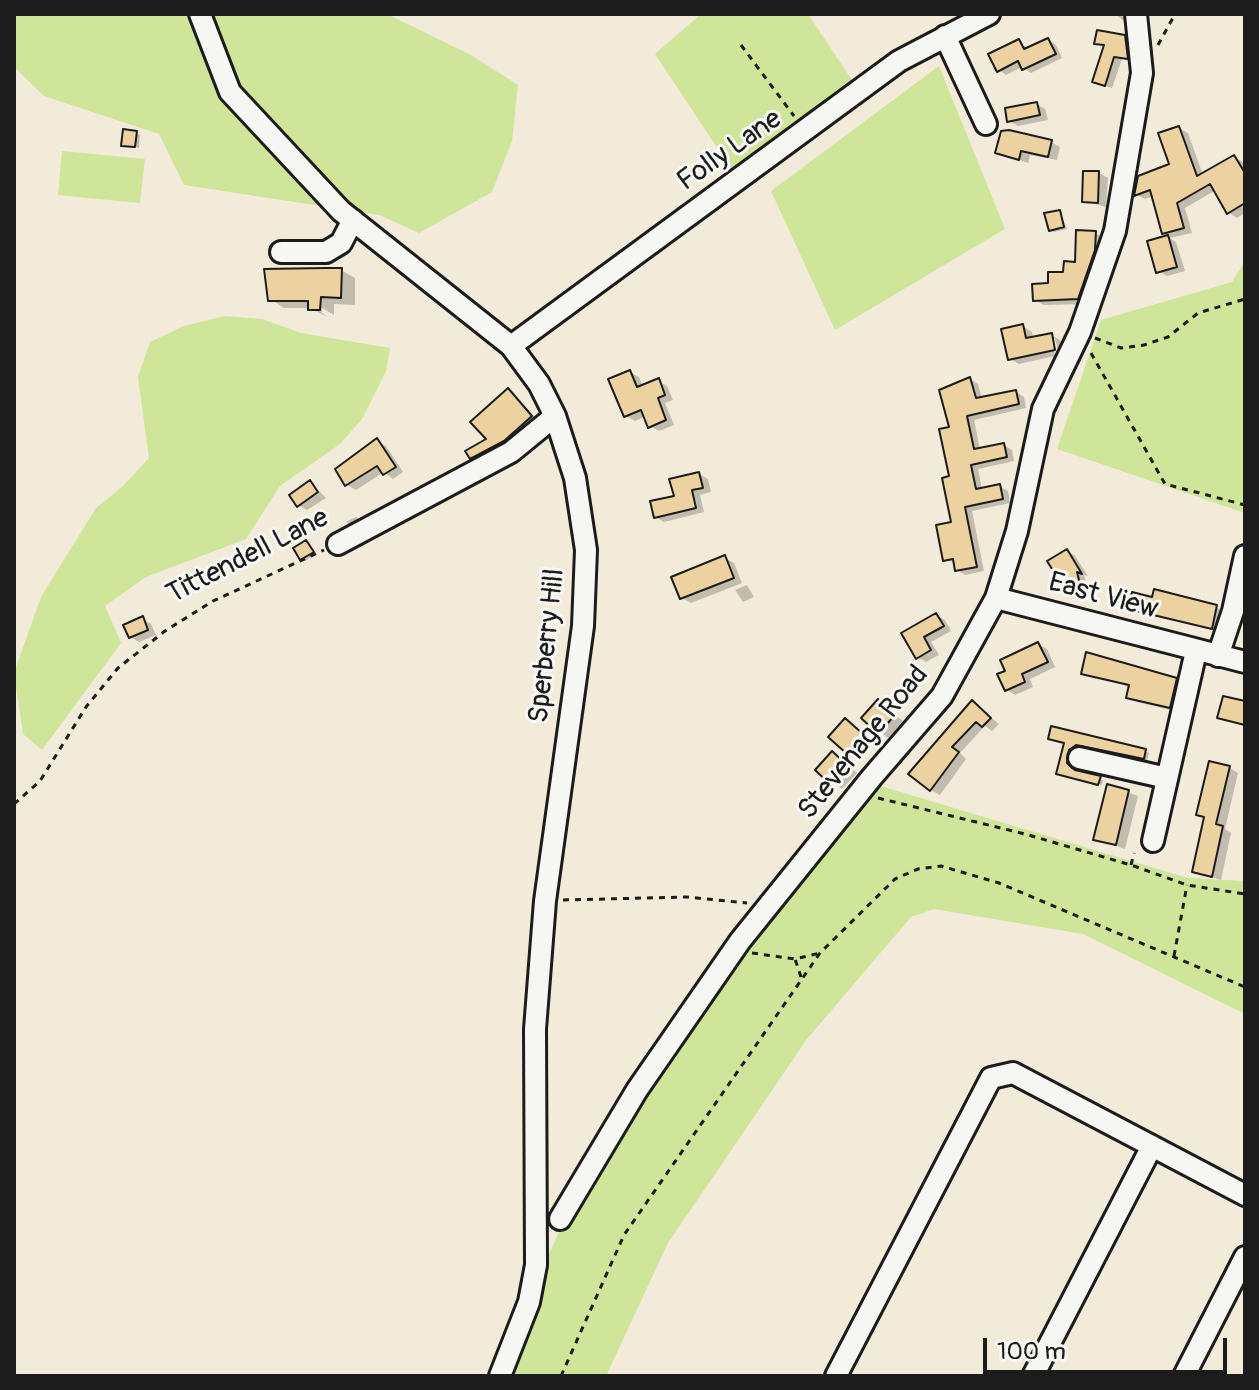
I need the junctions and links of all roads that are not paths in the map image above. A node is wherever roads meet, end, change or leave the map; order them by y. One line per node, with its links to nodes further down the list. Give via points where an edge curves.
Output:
1 (200, 14): 6 (street, Sperberry Hill, via 230,92)
2 (989, 14): 4 (street, Folly Lane)
3 (1136, 14): 12 (street, Stevenage Road, via 1142,73 1115,231 1080,332 1043,409 1017,531)
4 (945, 36): 5 (street); 8 (street, Folly Lane, via 899,61)
5 (986, 124)
6 (353, 220): 7 (street, via 341,243 326,252); 8 (street, Sperberry Hill)
7 (281, 252)
8 (511, 346): 9 (street, Sperberry Hill)
9 (555, 416): 10 (street, Tittendell Lane, via 511,452); 23 (street, Sperberry Hill, via 575,478 586,550 583,626 545,901 535,1029 536,1265 529,1302)
10 (338, 544)
11 (1245, 556): 14 (street)
12 (996, 598): 13 (street, East View); 21 (street, Stevenage Road, via 942,696 767,906 637,1090)
13 (1196, 651): 14 (street, East View); 17 (street)
14 (1218, 656): 15 (street, East View)
15 (1245, 662)
16 (1079, 758): 17 (street)
17 (1167, 778): 18 (street)
18 (1153, 841)
19 (1152, 1146): 20 (street); 24 (street, via 1013,1073 991,1078); 25 (street)
20 (1245, 1195)
21 (560, 1219)
22 (1245, 1257): 26 (street)
23 (500, 1376)
24 (836, 1376)
25 (1033, 1376)
26 (1184, 1376)

